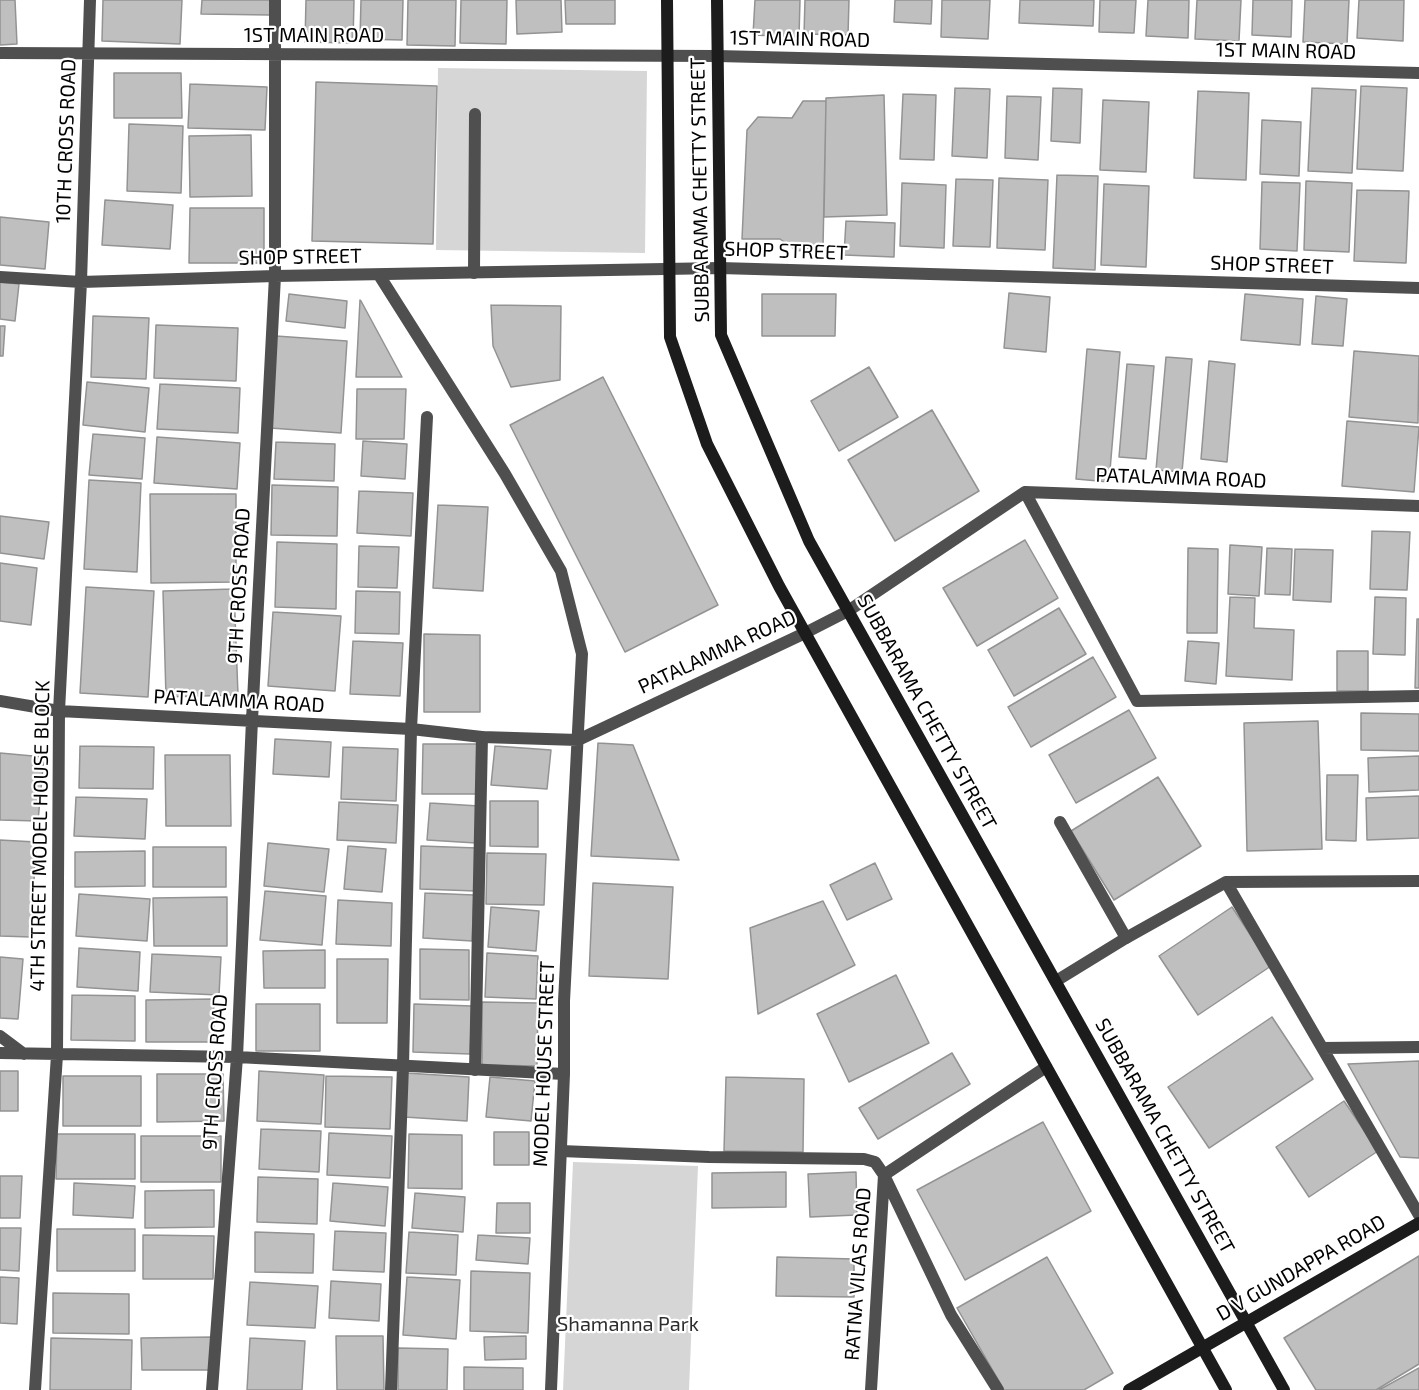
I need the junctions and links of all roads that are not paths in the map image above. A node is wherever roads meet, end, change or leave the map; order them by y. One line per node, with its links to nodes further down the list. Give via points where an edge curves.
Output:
1 (90, 0): 6 (street, 10TH CROSS ROAD)
2 (275, 0): 7 (street, 9TH CROSS ROAD)
3 (667, 0): 8 (main road, SUBBARAMA CHETTY STREET)
4 (717, 0): 9 (main road, SUBBARAMA CHETTY STREET)
5 (0, 53): 6 (street, 1ST MAIN ROAD)
6 (89, 54): 7 (street, 1ST MAIN ROAD); 18 (street, 10TH CROSS ROAD)
7 (275, 54): 8 (street, 1ST MAIN ROAD); 16 (street, 9TH CROSS ROAD)
8 (667, 56): 9 (street, 1ST MAIN ROAD); 13 (main road, SUBBARAMA CHETTY STREET)
9 (717, 56): 10 (street, 1ST MAIN ROAD); 12 (main road, SUBBARAMA CHETTY STREET)
10 (1419, 73)
11 (475, 114): 14 (street)
12 (720, 268): 13 (street, SHOP STREET); 19 (street, SHOP STREET); 23 (main road, SUBBARAMA CHETTY STREET, via 721,335 810,541)
13 (669, 269): 14 (street, SHOP STREET); 24 (main road, SUBBARAMA CHETTY STREET, via 670,337 707,444)
14 (474, 273): 15 (street, SHOP STREET)
15 (379, 275): 16 (street, SHOP STREET); 31 (street, MODEL HOUSE STREET, via 561,571 582,654)
16 (275, 276): 18 (street, SHOP STREET); 28 (street, 9TH CROSS ROAD)
17 (0, 277): 18 (street, SHOP STREET)
18 (81, 282): 27 (street, 4TH STREET MODEL HOUSE BLOCK)
19 (1419, 288)
20 (427, 417): 29 (street)
21 (1025, 492): 22 (street, PATALAMMA ROAD); 23 (street, PATALAMMA ROAD); 25 (street, via 1137,701)
22 (1419, 506)
23 (848, 610): 24 (street, PATALAMMA ROAD); 36 (main road, SUBBARAMA CHETTY STREET)
24 (805, 633): 31 (street, PATALAMMA ROAD); 45 (main road, SUBBARAMA CHETTY STREET)
25 (1419, 696)
26 (0, 701): 27 (street, PATALAMMA ROAD)
27 (59, 711): 28 (street, PATALAMMA ROAD); 42 (street, 4TH STREET MODEL HOUSE BLOCK)
28 (252, 720): 29 (street, PATALAMMA ROAD); 43 (street, 9TH CROSS ROAD)
29 (411, 729): 30 (street, PATALAMMA ROAD); 44 (street)
30 (482, 737): 31 (street, PATALAMMA ROAD); 46 (street)
31 (578, 740): 47 (street, MODEL HOUSE STREET, via 564,1001)
32 (1060, 822): 35 (street)
33 (1419, 881): 34 (street)
34 (1226, 882): 35 (street); 39 (street)
35 (1126, 938): 36 (street)
36 (1056, 981): 52 (main road, SUBBARAMA CHETTY STREET)
37 (0, 1036): 41 (street)
38 (1419, 1047): 39 (street)
39 (1322, 1048): 50 (street)
40 (0, 1053): 41 (street)
41 (24, 1054): 42 (street)
42 (57, 1055): 43 (street); 54 (street, 4TH STREET MODEL HOUSE BLOCK)
43 (237, 1058): 44 (street); 55 (street, 9TH CROSS ROAD)
44 (403, 1066): 46 (street); 56 (street)
45 (1046, 1067): 49 (street, RATNA VILAS ROAD); 53 (main road, SUBBARAMA CHETTY STREET)
46 (476, 1070): 47 (street)
47 (564, 1074): 48 (street, MODEL HOUSE STREET)
48 (561, 1151): 49 (street, via 864,1159 874,1162); 57 (street, MODEL HOUSE STREET)
49 (884, 1175): 58 (street, RATNA VILAS ROAD); 59 (street, via 951,1316)
50 (1419, 1215)
51 (1419, 1223): 52 (main road, D V GUNDAPPA ROAD)
52 (1246, 1322): 53 (main road, D V GUNDAPPA ROAD); 62 (main road, SUBBARAMA CHETTY STREET)
53 (1202, 1347): 60 (main road, D V GUNDAPPA ROAD); 61 (main road, SUBBARAMA CHETTY STREET)
54 (35, 1390)
55 (212, 1390)
56 (391, 1390)
57 (552, 1390)
58 (871, 1390)
59 (998, 1390)
60 (1129, 1390)
61 (1226, 1390)
62 (1284, 1390)

